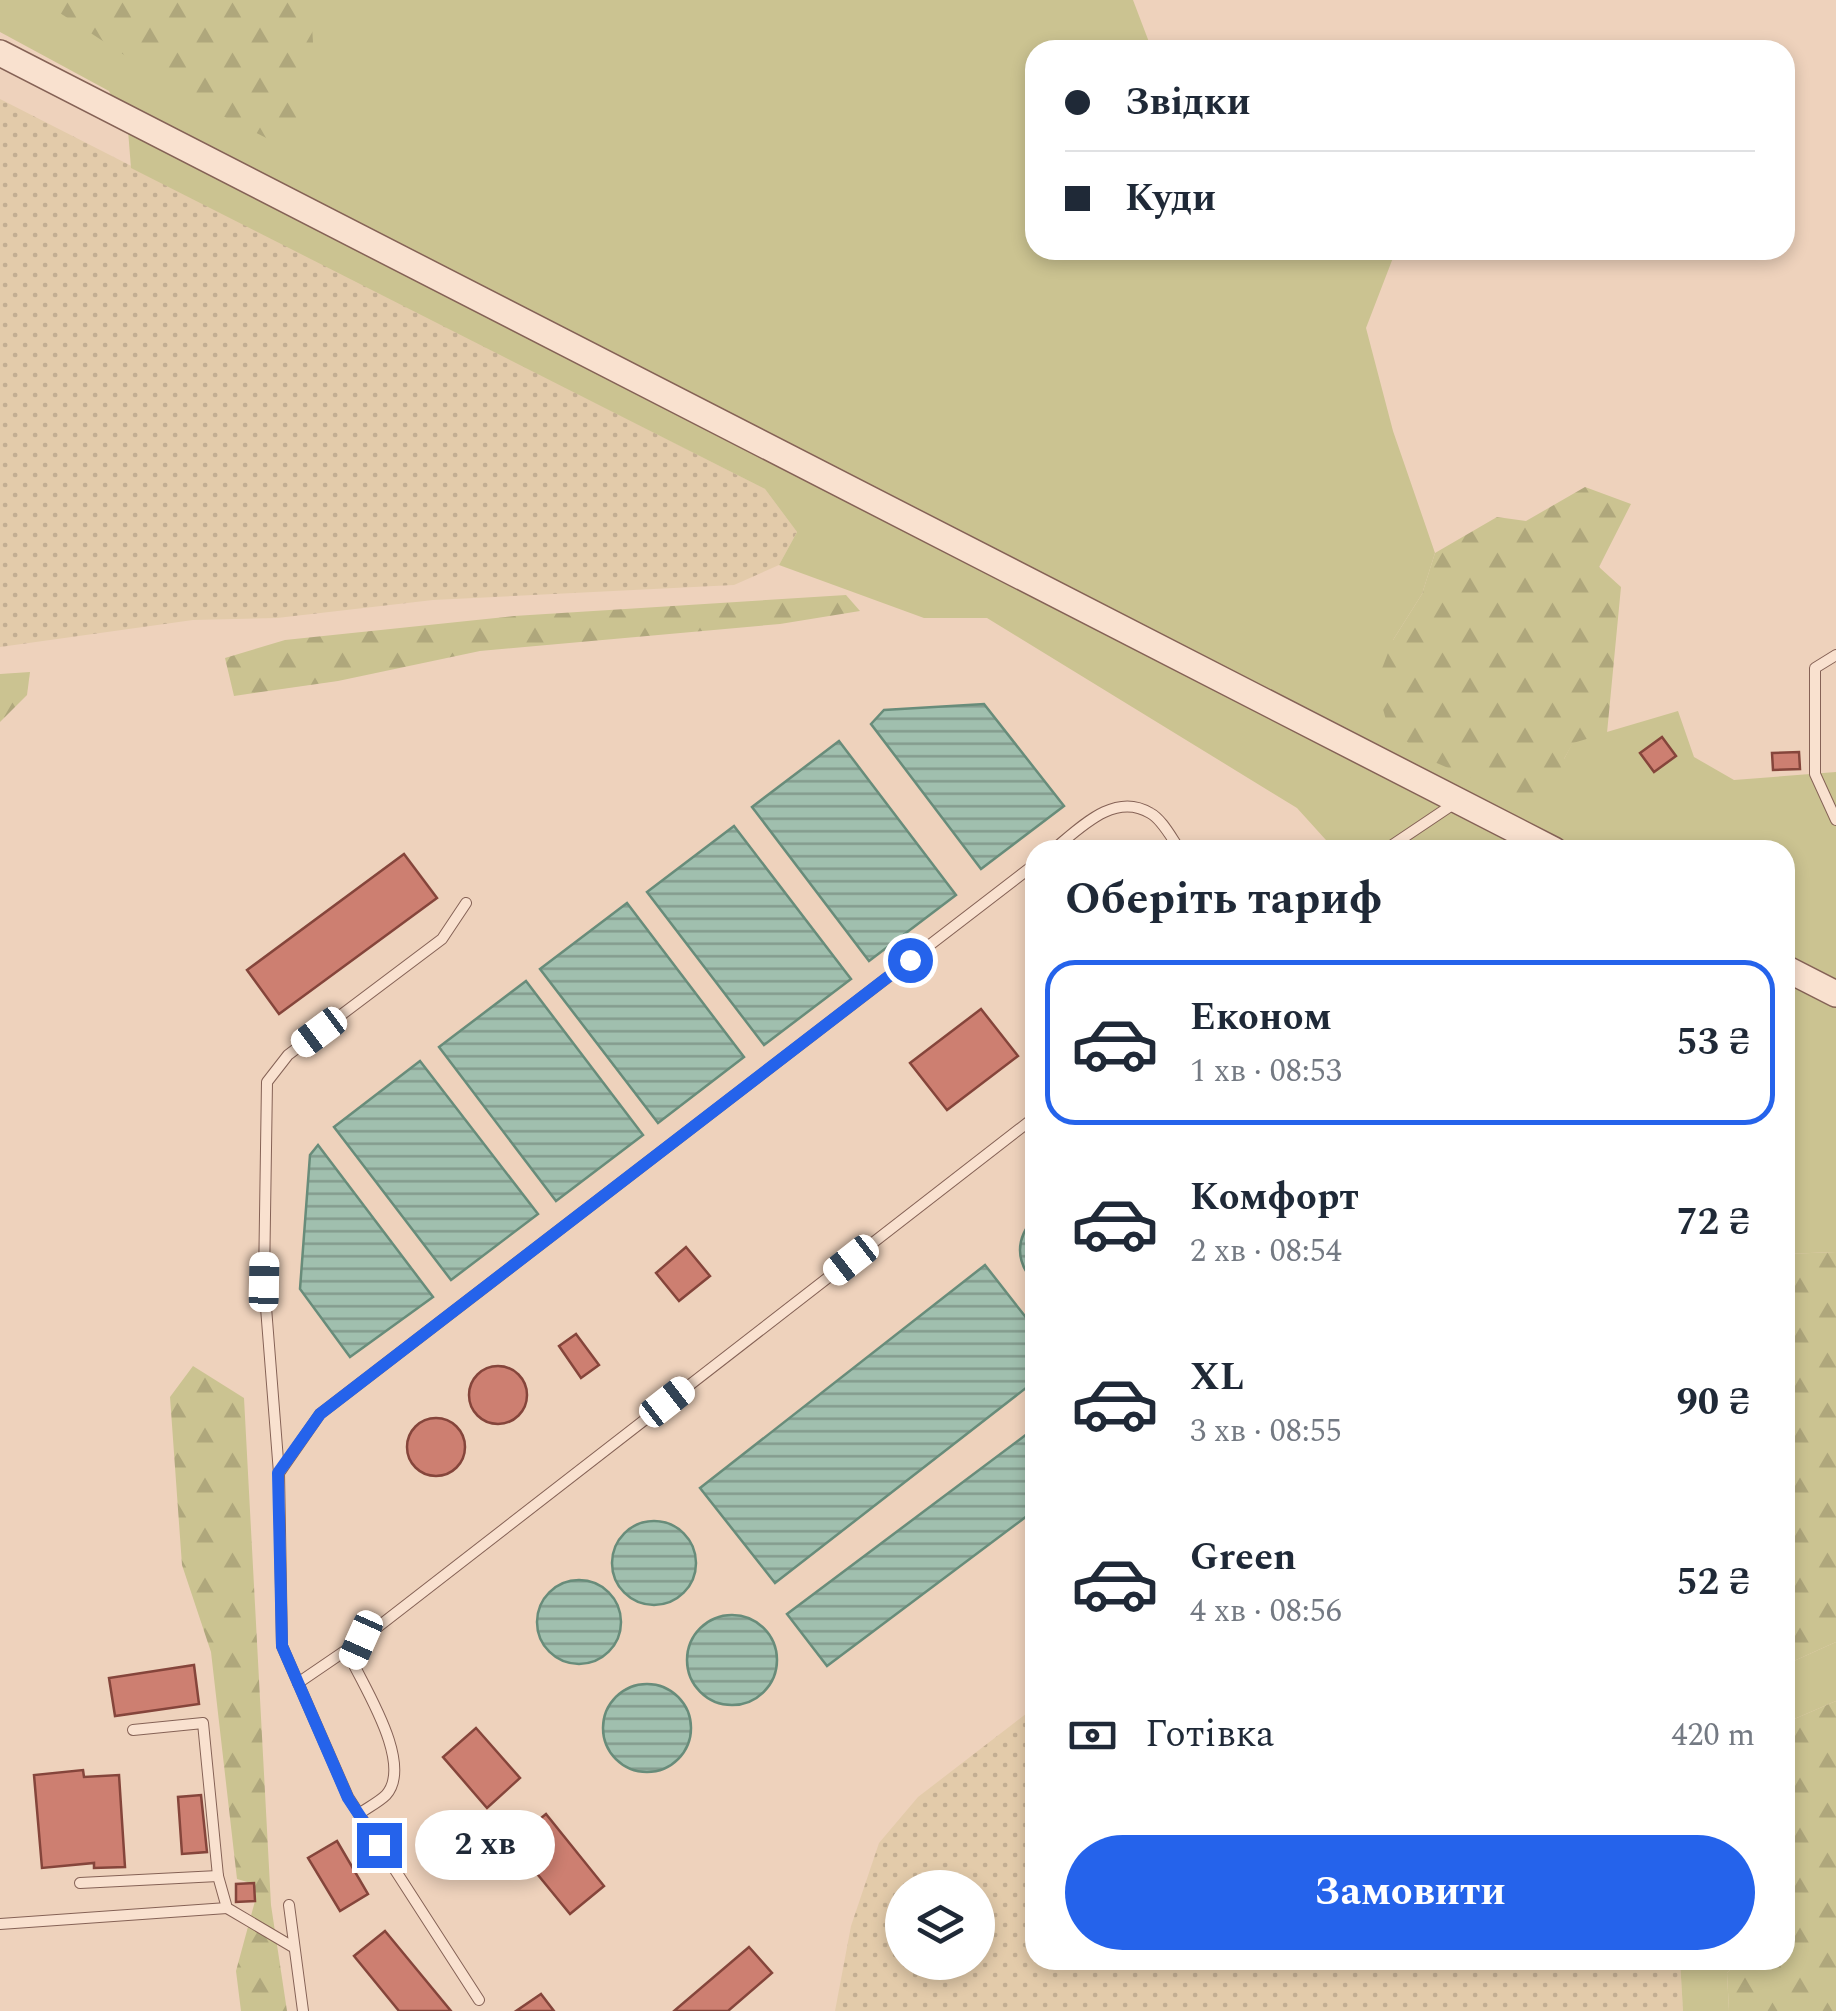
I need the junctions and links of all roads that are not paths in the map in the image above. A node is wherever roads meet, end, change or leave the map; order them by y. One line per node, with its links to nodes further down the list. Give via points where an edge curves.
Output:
1 (0, 53): 3 (street)
2 (1836, 654): 4 (lane, via 1815,668 1815,774)
3 (1456, 803): 7 (lane); 8 (street)
4 (1836, 820)
5 (1065, 840): 6 (lane, via 1102,812 1126,806 1152,813)
6 (1172, 840)
7 (1400, 840)
8 (1533, 840)
9 (1025, 872): 14 (lane, via 320,1414)
10 (466, 903): 14 (lane, via 442,939 288,1054 267,1082 264,1282)
11 (1795, 973): 12 (street)
12 (1836, 994)
13 (1025, 1126): 15 (lane)
14 (278, 1473): 16 (lane, via 282,1646)
15 (361, 1640): 16 (lane); 18 (lane, via 352,1661 396,1762 396,1776 386,1795)
16 (298, 1684): 18 (lane)
17 (132, 1730): 19 (lane, via 203,1723)
18 (359, 1814): 25 (lane)
19 (218, 1876): 20 (lane); 22 (lane)
20 (80, 1883)
21 (288, 1905): 24 (lane)
22 (227, 1908): 23 (lane); 24 (lane)
23 (0, 1924)
24 (292, 1947): 26 (lane)
25 (479, 2000)
26 (303, 2011)

